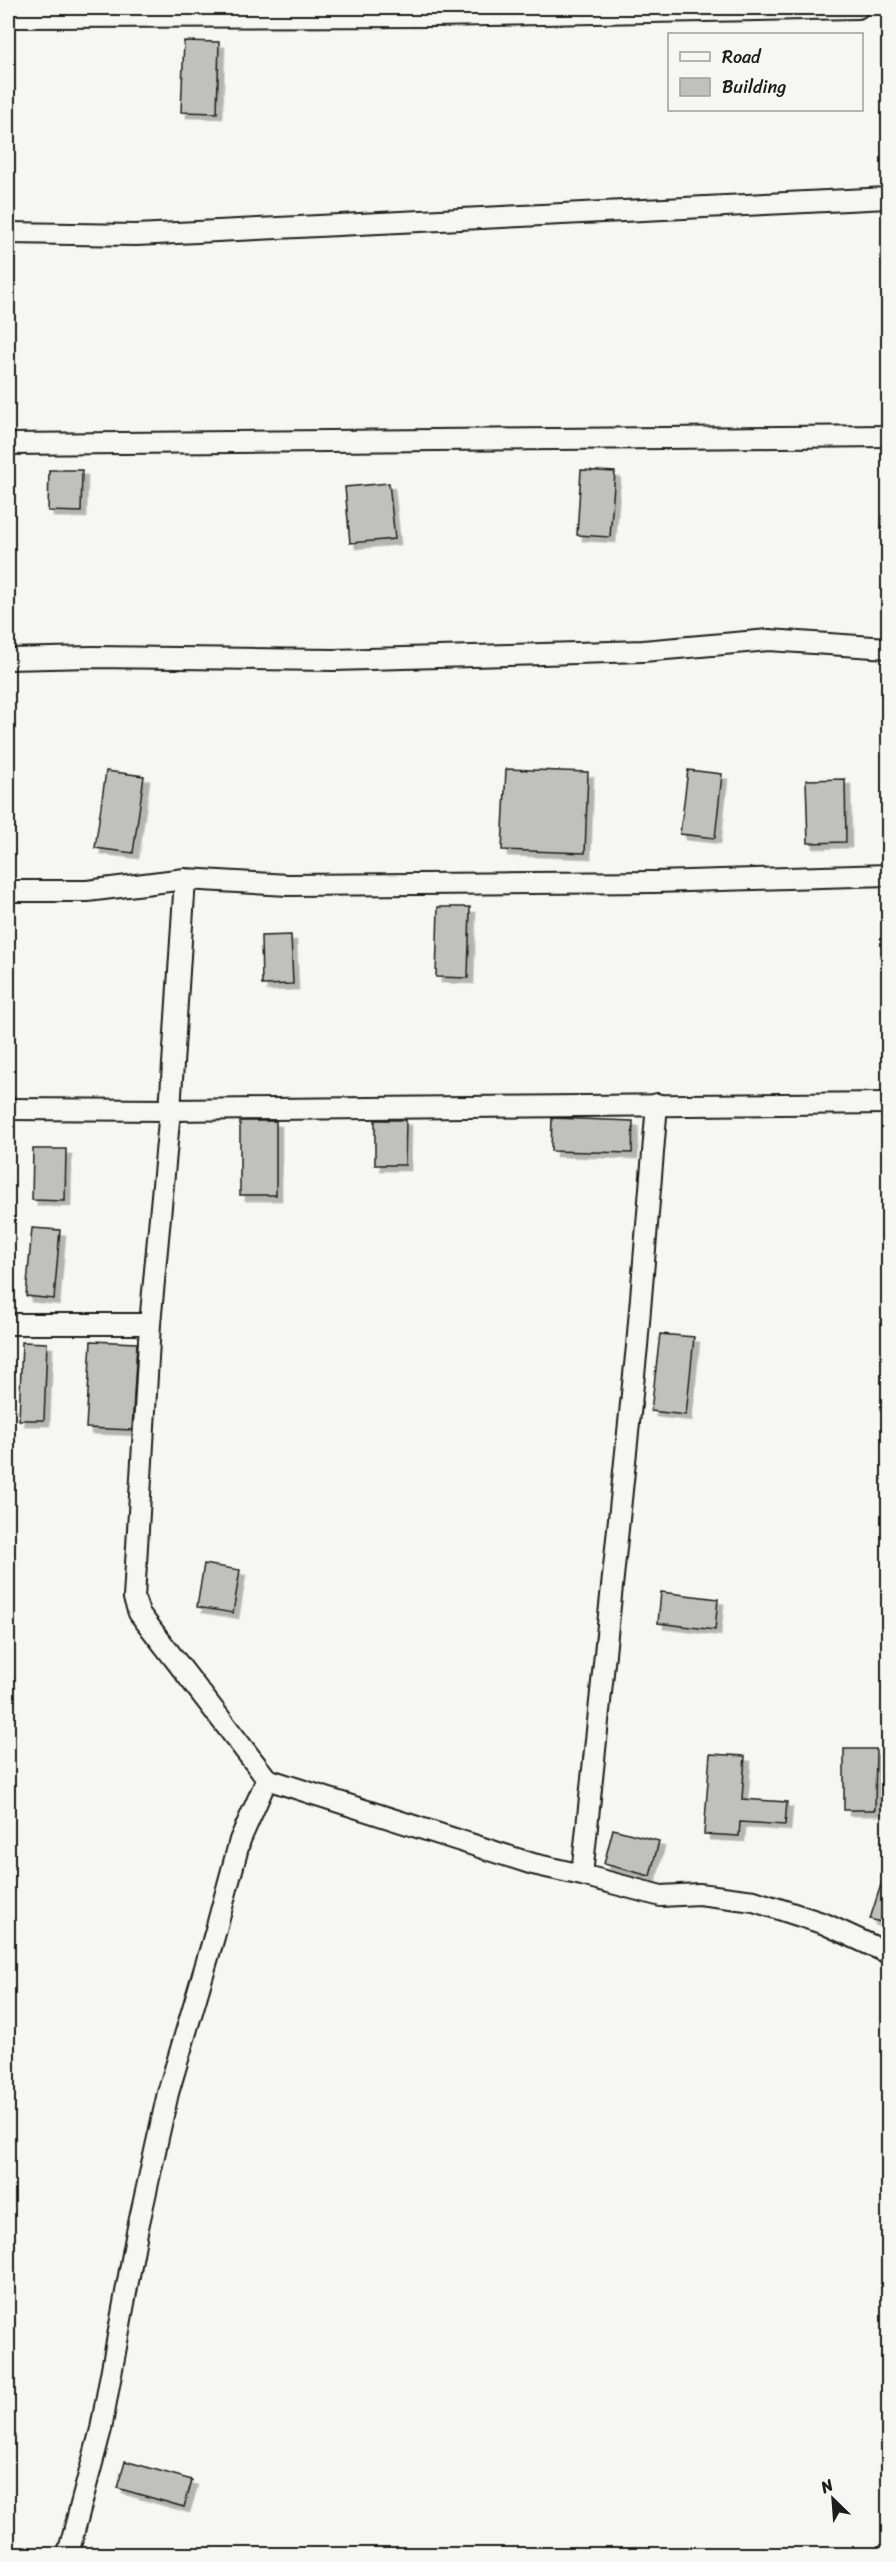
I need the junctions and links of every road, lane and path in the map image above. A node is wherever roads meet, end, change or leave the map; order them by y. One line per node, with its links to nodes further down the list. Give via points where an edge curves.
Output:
1 (858, 8): 2 (street, via 421,16)
2 (8, 17)
3 (888, 198): 4 (street, via 136,235)
4 (8, 233)
5 (888, 436): 6 (street)
6 (8, 444)
7 (888, 648): 8 (street, via 769,640 644,651 334,660)
8 (8, 659)
9 (888, 875): 10 (street, via 655,882 288,885)
10 (185, 879): 11 (street, via 87,891); 15 (street)
11 (8, 891)
12 (888, 1103): 13 (street)
13 (657, 1104): 15 (street); 19 (street, via 635,1370)
14 (8, 1109): 15 (street)
15 (170, 1110): 17 (street)
16 (8, 1324): 17 (street)
17 (150, 1324): 18 (street, via 134,1598 139,1613)
18 (267, 1779): 19 (street, via 533,1864); 21 (street, via 240,1840 168,2093 137,2232 101,2429)
19 (582, 1875): 20 (street, via 661,1896 699,1894 754,1901 825,1924)
20 (888, 1953)
21 (68, 2554)

